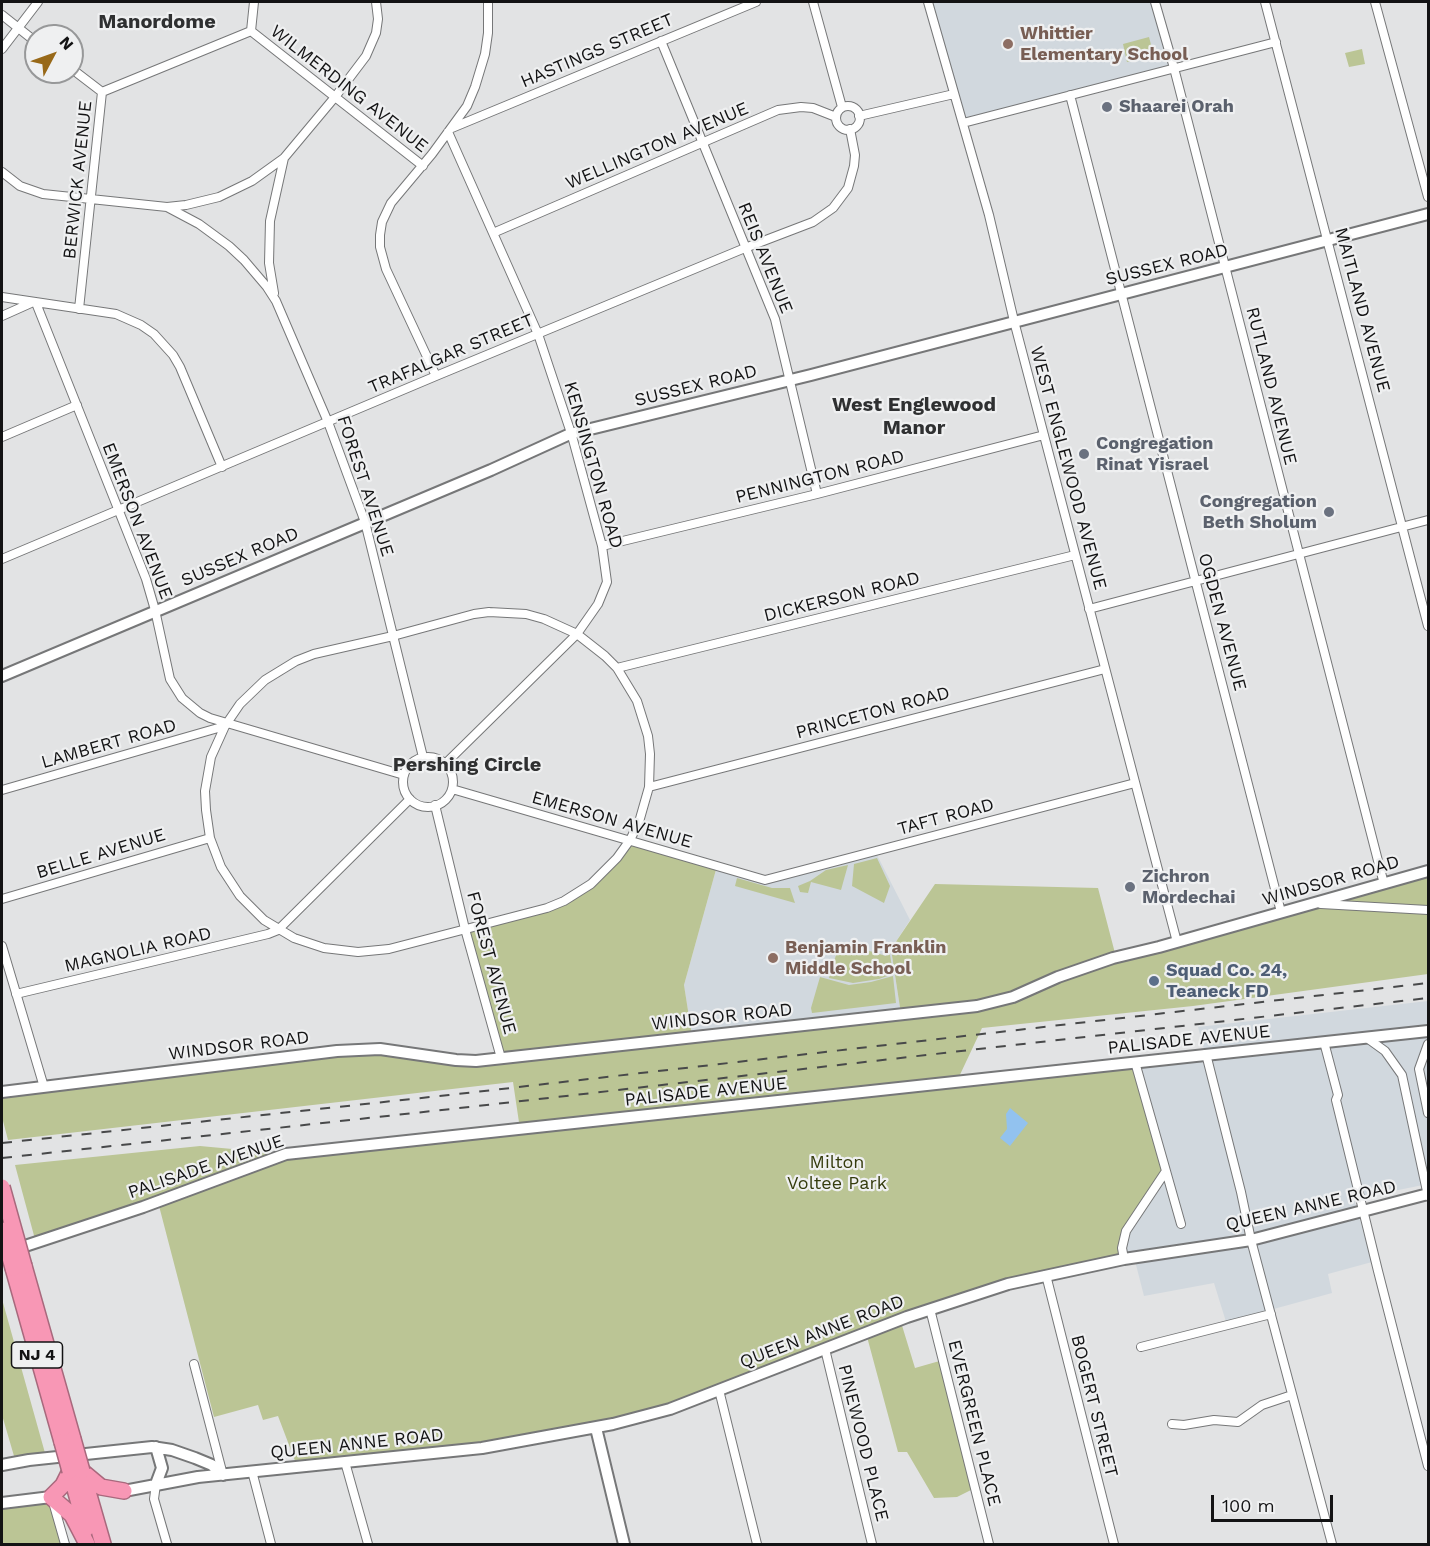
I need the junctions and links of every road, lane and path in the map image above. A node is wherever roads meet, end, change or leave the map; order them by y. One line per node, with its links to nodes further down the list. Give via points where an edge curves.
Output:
1 (38, 2): 12 (street)
2 (254, 2): 13 (street, WILMERDING AVENUE)
3 (376, 2): 23 (street, via 378,19 372,45)
4 (488, 2): 29 (street, via 488,33 481,70 467,106)
5 (756, 2): 15 (street, HASTINGS STREET)
6 (813, 2): 24 (street)
7 (928, 2): 21 (street, WEST ENGLEWOOD AVENUE)
8 (1155, 2): 18 (street, RUTLAND AVENUE)
9 (1265, 2): 16 (street, MAITLAND AVENUE)
10 (1376, 2): 34 (street)
11 (2, 15): 12 (street)
12 (17, 27): 14 (street); 17 (street)
13 (251, 31): 20 (street); 23 (street, WILMERDING AVENUE)
14 (24, 33)
15 (661, 41): 29 (street, HASTINGS STREET); 30 (street, REIS AVENUE)
16 (1276, 42): 18 (street); 39 (street, MAITLAND AVENUE)
17 (2, 49)
18 (1174, 68): 22 (street); 41 (street, RUTLAND AVENUE)
19 (84, 78): 20 (street, BERWICK AVENUE)
20 (102, 92): 35 (street, BERWICK AVENUE)
21 (954, 94): 25 (street); 27 (street, WEST ENGLEWOOD AVENUE)
22 (1070, 95): 27 (street); 42 (street, OGDEN AVENUE)
23 (335, 97): 31 (street); 32 (street, WILMERDING AVENUE)
24 (842, 107): 25 (street, via 853,107); 26 (street)
25 (860, 116): 28 (street)
26 (836, 117): 28 (street, via 841,128); 30 (street, WELLINGTON AVENUE, via 813,108 790,107)
27 (963, 123): 48 (street, WEST ENGLEWOOD AVENUE)
28 (850, 129): 40 (street, TRAFALGAR STREET, via 855,155 852,177 833,208 813,222)
29 (449, 131): 32 (street); 38 (street, KENSINGTON ROAD)
30 (702, 142): 38 (street, WELLINGTON AVENUE); 40 (street, REIS AVENUE)
31 (284, 158): 36 (street, via 228,193 203,202); 44 (street, via 273,202 269,244)
32 (423, 166): 50 (street, via 386,212 380,247 386,269)
33 (2, 172): 35 (street, via 31,190)
34 (1428, 196)
35 (91, 199): 36 (street); 46 (street, BERWICK AVENUE)
36 (167, 207): 44 (street, via 229,246 258,275)
37 (1428, 214): 39 (street, SUSSEX ROAD)
38 (493, 233): 49 (street, KENSINGTON ROAD)
39 (1328, 240): 41 (street, SUSSEX ROAD); 62 (street, MAITLAND AVENUE)
40 (746, 248): 49 (street, TRAFALGAR STREET); 51 (street, REIS AVENUE, via 775,319)
41 (1225, 267): 42 (street, SUSSEX ROAD); 64 (street, RUTLAND AVENUE)
42 (1121, 293): 48 (street, SUSSEX ROAD); 67 (street, OGDEN AVENUE)
43 (2, 297): 45 (street)
44 (276, 301): 53 (street, FOREST AVENUE)
45 (34, 303): 46 (street); 47 (street); 52 (street, EMERSON AVENUE)
46 (79, 309): 57 (street, via 127,318 164,344 180,367)
47 (2, 316)
48 (1014, 321): 51 (street, SUSSEX ROAD); 55 (street, WEST ENGLEWOOD AVENUE)
49 (538, 334): 50 (street, TRAFALGAR STREET); 54 (street, KENSINGTON ROAD)
50 (436, 376): 53 (street, TRAFALGAR STREET)
51 (789, 380): 54 (street, SUSSEX ROAD); 58 (street, REIS AVENUE)
52 (77, 405): 56 (street); 59 (street, EMERSON AVENUE)
53 (328, 422): 57 (street, TRAFALGAR STREET); 61 (street, FOREST AVENUE)
54 (572, 433): 61 (street, SUSSEX ROAD); 63 (street, KENSINGTON ROAD)
55 (1044, 435): 58 (street, PENNINGTON ROAD); 65 (street, WEST ENGLEWOOD AVENUE)
56 (2, 437)
57 (222, 466): 59 (street, TRAFALGAR STREET)
58 (817, 494): 63 (street, PENNINGTON ROAD)
59 (118, 510): 66 (street, TRAFALGAR STREET); 69 (street, EMERSON AVENUE)
60 (1428, 520): 62 (street)
61 (365, 522): 69 (street, SUSSEX ROAD); 72 (street, FOREST AVENUE)
62 (1402, 526): 64 (street); 70 (street, MAITLAND AVENUE)
63 (602, 546): 71 (street, KENSINGTON ROAD, via 607,582 598,604)
64 (1299, 554): 67 (street); 90 (street, RUTLAND AVENUE)
65 (1075, 555): 68 (street, WEST ENGLEWOOD AVENUE); 73 (street, DICKERSON ROAD)
66 (2, 559)
67 (1195, 581): 68 (street); 94 (street, OGDEN AVENUE)
68 (1089, 609): 74 (street, WEST ENGLEWOOD AVENUE)
69 (156, 610): 75 (street, SUSSEX ROAD); 76 (street, EMERSON AVENUE, via 175,688 189,706)
70 (1428, 626)
71 (577, 634): 72 (street, via 526,614 489,612); 73 (street); 78 (street, KENSINGTON ROAD)
72 (393, 636): 76 (street, via 314,654 280,669 252,690); 77 (street, FOREST AVENUE)
73 (617, 669): 81 (street, via 643,719 650,754)
74 (1105, 669): 80 (street, WEST ENGLEWOOD AVENUE); 81 (street, PRINCETON ROAD)
75 (2, 676)
76 (225, 725): 79 (street, EMERSON AVENUE); 83 (street, LAMBERT ROAD); 86 (street, via 207,775)
77 (423, 757): 78 (street); 79 (street, via 410,764)
78 (446, 764): 82 (street, via 452,775)
79 (404, 775): 84 (street, via 404,789)
80 (1135, 783): 89 (street, TAFT ROAD); 97 (street, WEST ENGLEWOOD AVENUE)
81 (649, 787): 87 (street)
82 (452, 789): 85 (street); 87 (street, EMERSON AVENUE)
83 (2, 790)
84 (410, 799): 85 (street, via 421,806); 96 (street)
85 (435, 806): 95 (street, FOREST AVENUE)
86 (210, 838): 91 (street, BELLE AVENUE); 96 (street, via 230,884 250,908)
87 (630, 840): 89 (street, EMERSON AVENUE); 95 (street, via 605,872 564,901)
88 (1428, 871): 90 (street, WINDSOR ROAD)
89 (765, 880)
90 (1384, 884): 92 (street, WINDSOR ROAD)
91 (2, 899)
92 (1313, 903): 93 (street); 94 (street, WINDSOR ROAD)
93 (1428, 910)
94 (1281, 912): 97 (street, WINDSOR ROAD)
95 (465, 929): 96 (street, via 389,949 358,952 324,948); 105 (street, FOREST AVENUE)
96 (278, 930): 99 (street, MAGNOLIA ROAD)
97 (1177, 942): 105 (street, WINDSOR ROAD, via 1097,963 1013,997 977,1006)
98 (2, 946): 99 (street)
99 (16, 994): 107 (street)
100 (1428, 1031): 101 (street, PALISADE AVENUE)
101 (1365, 1038): 102 (street, PALISADE AVENUE); 112 (street, via 1385,1052 1402,1075)
102 (1324, 1042): 104 (street, PALISADE AVENUE); 113 (street)
103 (1428, 1044): 109 (street, via 1419,1069)
104 (1206, 1054): 106 (street, PALISADE AVENUE); 116 (street)
105 (501, 1058): 107 (street, WINDSOR ROAD, via 456,1060 360,1049)
106 (1135, 1062): 110 (street); 117 (street, PALISADE AVENUE, via 286,1154)
107 (44, 1087): 108 (street, WINDSOR ROAD)
108 (2, 1092)
109 (1428, 1113)
110 (1166, 1171): 114 (street); 118 (street, via 1126,1232)
111 (2, 1187): 119 (highway, NJ 4, bridge)
112 (1428, 1195): 113 (street, QUEEN ANNE ROAD)
113 (1364, 1211): 116 (street, QUEEN ANNE ROAD); 133 (street)
114 (1182, 1224)
115 (2, 1230): 119 (highway, NJ 4, bridge)
116 (1251, 1240): 118 (street, QUEEN ANNE ROAD); 122 (street)
117 (2, 1253)
118 (1124, 1259): 120 (street, QUEEN ANNE ROAD)
119 (18, 1267): 134 (highway, NJ 4, bridge)
120 (1046, 1275): 121 (street, QUEEN ANNE ROAD); 152 (street, BOGERT STREET)
121 (930, 1309): 124 (street, QUEEN ANNE ROAD); 151 (street, EVERGREEN PLACE)
122 (1271, 1314): 123 (street); 127 (street)
123 (1141, 1347)
124 (825, 1349): 126 (street, QUEEN ANNE ROAD); 150 (street, PINEWOOD PLACE)
125 (194, 1364): 136 (street)
126 (719, 1390): 129 (street, QUEEN ANNE ROAD, via 670,1409); 149 (street)
127 (1292, 1395): 128 (street, via 1262,1405 1238,1422); 153 (street)
128 (1172, 1424)
129 (596, 1428): 131 (street, QUEEN ANNE ROAD, via 482,1448); 148 (street)
130 (156, 1448): 132 (street); 136 (street, via 195,1458); 137 (street, via 162,1468)
131 (345, 1462): 135 (street, QUEEN ANNE ROAD); 147 (street)
132 (2, 1465)
133 (1428, 1466)
134 (76, 1471): 138 (highway, via 101,1487); 139 (highway); 141 (highway, NJ 4); 143 (highway, NJ 4)
135 (252, 1471): 136 (street, QUEEN ANNE ROAD); 146 (street)
136 (224, 1474): 137 (street, QUEEN ANNE ROAD)
137 (156, 1484): 138 (street, QUEEN ANNE ROAD); 145 (street, via 154,1499)
138 (124, 1491): 141 (highway, via 108,1500)
139 (51, 1497): 140 (street); 142 (street); 143 (highway, via 72,1515)
140 (2, 1503)
141 (97, 1522): 144 (highway, NJ 4)
142 (65, 1545)
143 (89, 1545)
144 (103, 1545)
145 (167, 1545)
146 (272, 1545)
147 (368, 1545)
148 (624, 1545)
149 (757, 1545)
150 (872, 1545)
151 (989, 1545)
152 (1114, 1545)
153 (1332, 1545)

